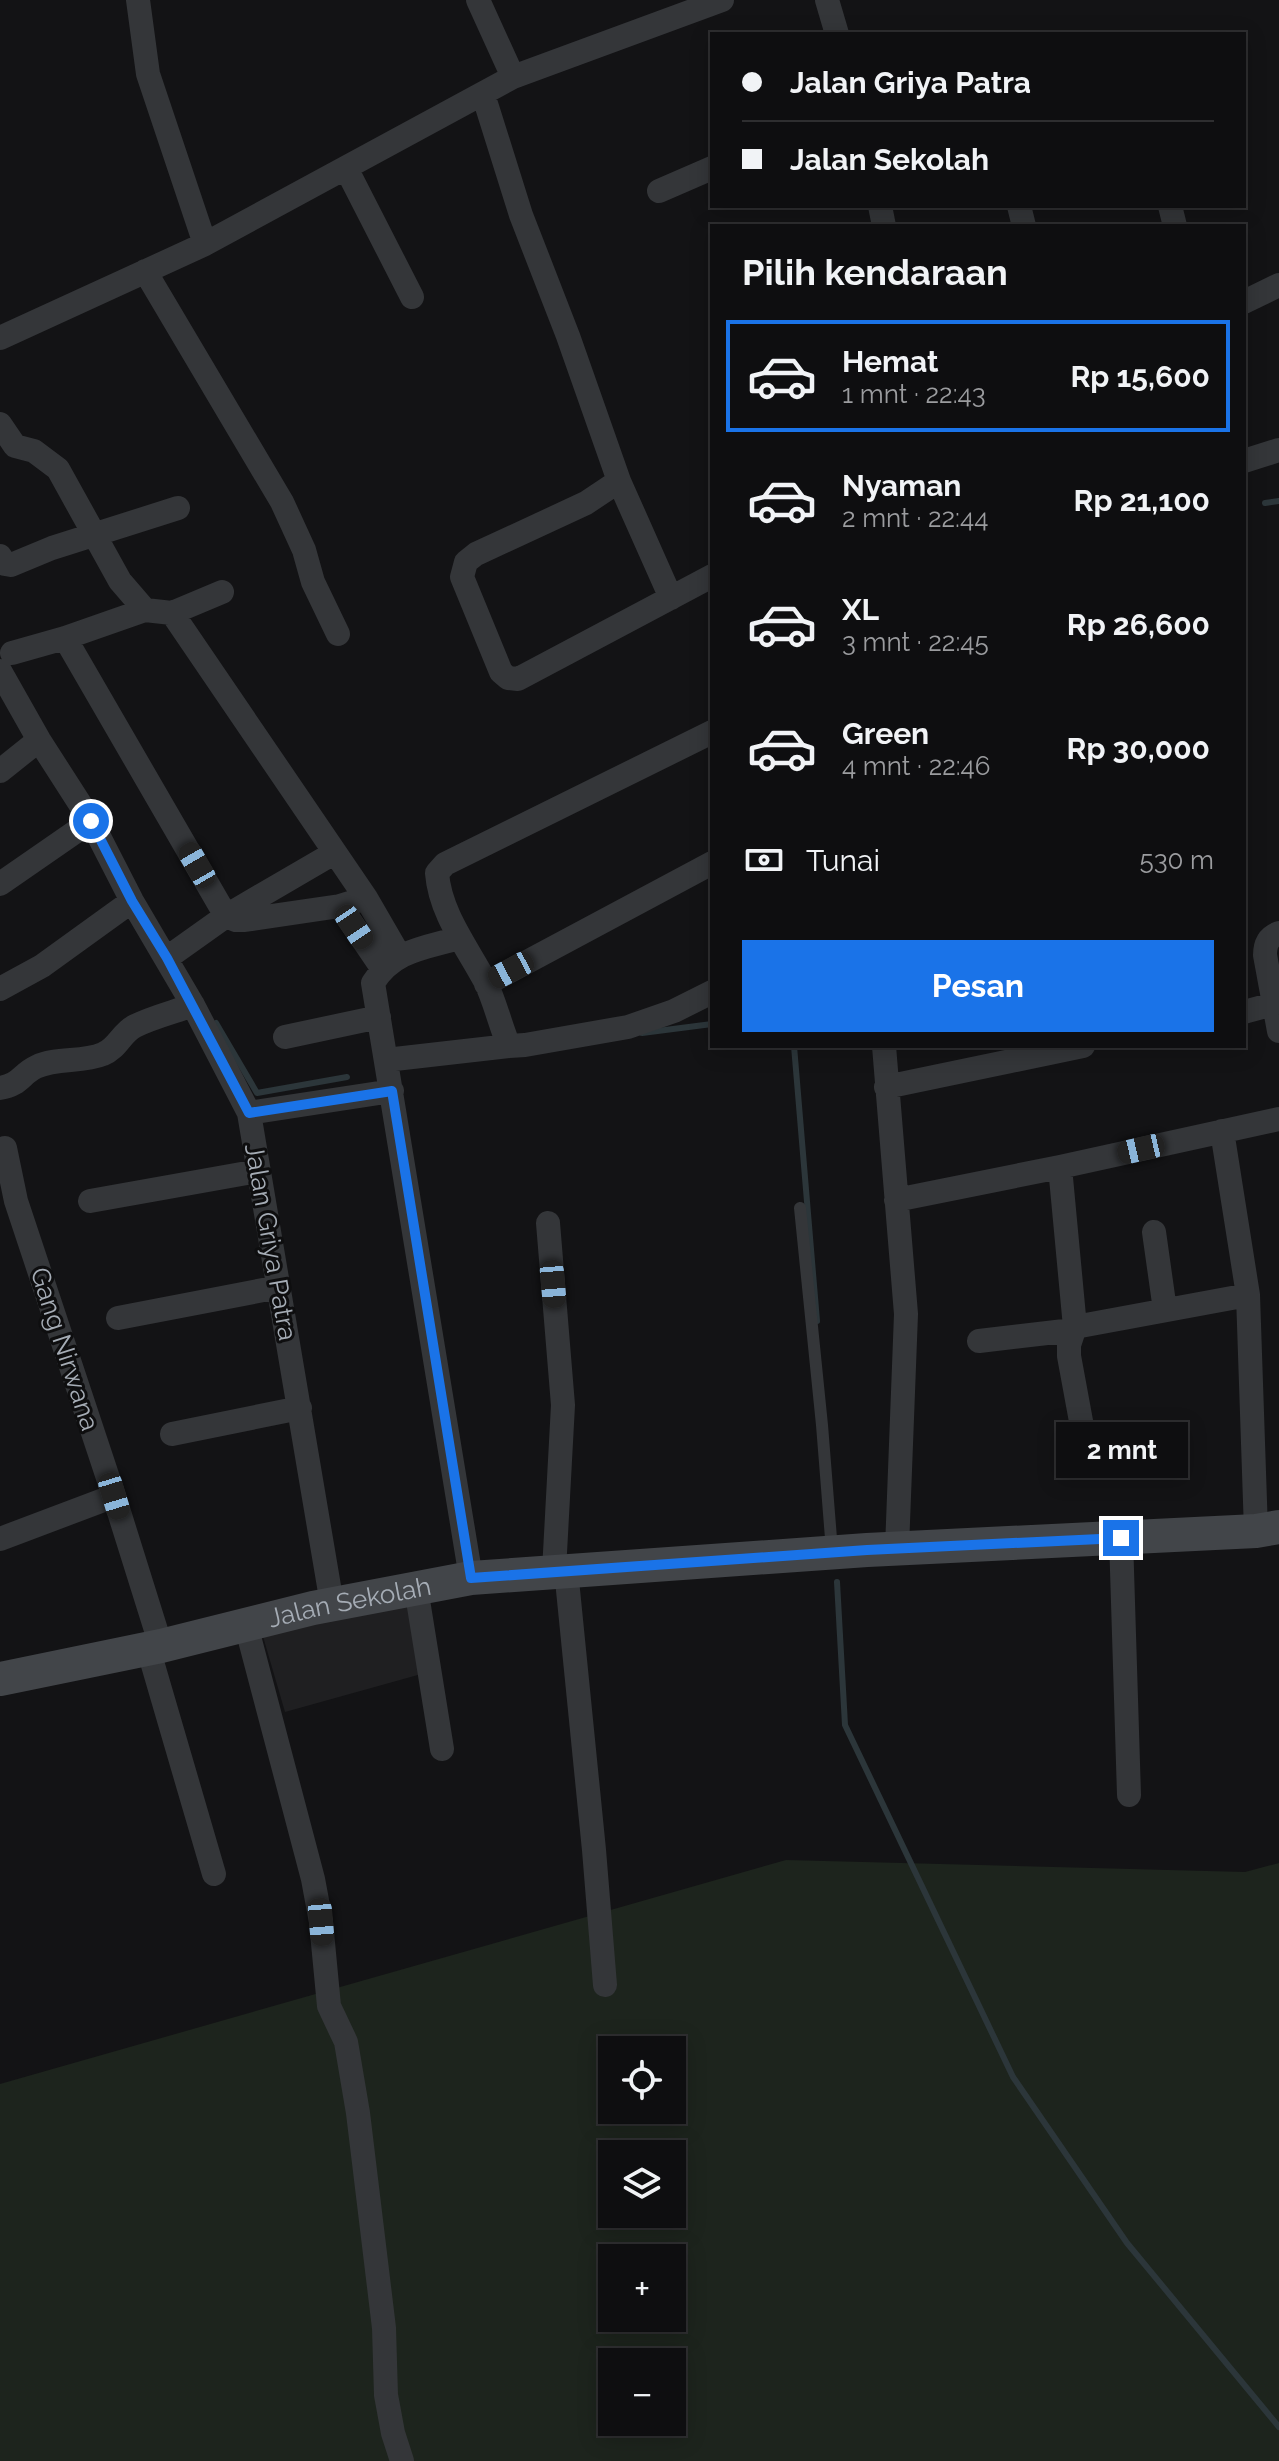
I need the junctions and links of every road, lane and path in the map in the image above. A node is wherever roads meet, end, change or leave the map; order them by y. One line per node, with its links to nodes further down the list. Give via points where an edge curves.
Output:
1 (138, 0): 11 (street, via 148,74)
2 (478, 0): 6 (street)
3 (722, 0): 6 (street)
4 (827, 0): 5 (street)
5 (836, 32)
6 (513, 77): 7 (street)
7 (483, 94): 8 (street); 21 (street, via 521,215)
8 (346, 168): 11 (street); 14 (street)
9 (710, 169): 10 (street)
10 (659, 191)
11 (205, 244): 12 (street)
12 (145, 271): 16 (street); 30 (street, via 282,502)
13 (1279, 285): 15 (street)
14 (412, 297)
15 (1246, 301)
16 (0, 338)
17 (0, 424): 19 (street)
18 (1279, 450): 20 (street)
19 (8, 454): 23 (street, via 34,451 58,469)
20 (1246, 460)
21 (619, 481): 27 (street); 27 (street, via 586,503 466,562 462,577 501,672 518,679)
22 (178, 508): 23 (street)
23 (94, 534): 24 (street, via 11,565); 28 (street, via 120,581)
24 (0, 556)
25 (710, 577): 27 (street)
26 (222, 592): 29 (street)
27 (671, 598)
28 (145, 610): 29 (street); 31 (street)
29 (172, 613): 37 (street)
30 (338, 634)
31 (65, 638): 32 (street); 43 (street)
32 (6, 662): 34 (street, Jalan Griya Patra)
33 (710, 733): 45 (street, via 445,864 437,873 438,888)
34 (39, 740): 35 (street); 36 (street, Jalan Griya Patra)
35 (0, 771)
36 (91, 821): 39 (street); 41 (street, Jalan Griya Patra)
37 (334, 853): 40 (street); 43 (street)
38 (710, 864): 48 (street)
39 (0, 884)
40 (366, 898): 42 (street); 47 (street)
41 (132, 901): 46 (street, Jalan Griya Patra); 49 (street, via 42,966)
42 (340, 906): 43 (street, via 245,920); 47 (street)
43 (226, 916): 46 (street)
44 (1279, 933): 51 (street, via 1265,945)
45 (459, 938): 47 (street); 48 (street)
46 (173, 954): 52 (street, Jalan Griya Patra)
47 (390, 962): 54 (street, via 373,983)
48 (486, 984): 57 (street)
49 (0, 989)
50 (710, 993): 57 (street, via 628,1027)
51 (1273, 1004): 53 (street); 55 (street)
52 (193, 1005): 63 (street, via 134,1027 106,1053 35,1068 17,1083); 65 (street, Jalan Griya Patra)
53 (1246, 1011)
54 (379, 1017): 56 (street); 61 (street)
55 (1279, 1031)
56 (285, 1037)
57 (509, 1046): 61 (street)
58 (884, 1048): 62 (street)
59 (1064, 1048): 60 (street)
60 (1005, 1054): 62 (street)
61 (386, 1060): 64 (street)
62 (886, 1087): 71 (street)
63 (0, 1088)
64 (392, 1091): 65 (street); 93 (street)
65 (249, 1113): 70 (street, Jalan Griya Patra)
66 (1279, 1119): 67 (street)
67 (1222, 1131): 69 (street); 78 (street)
68 (5, 1148): 73 (street, Gang Nirwana)
69 (1060, 1167): 71 (street); 81 (street)
70 (258, 1171): 72 (street); 77 (street, Jalan Griya Patra)
71 (896, 1200): 90 (street, via 906,1314)
72 (90, 1201)
73 (8, 1203): 86 (street, Gang Nirwana)
74 (800, 1208): 91 (lane)
75 (548, 1223): 92 (street, via 563,1405)
76 (1154, 1232): 79 (street)
77 (279, 1287): 80 (street); 83 (street, Jalan Griya Patra)
78 (1248, 1295): 79 (street); 87 (street)
79 (1165, 1310): 81 (street)
80 (118, 1318)
81 (1074, 1329): 82 (street); 84 (street, via 1069,1356)
82 (979, 1341)
83 (300, 1408): 85 (street); 95 (street, Jalan Griya Patra)
84 (1083, 1432)
85 (172, 1434)
86 (114, 1496): 89 (street); 97 (street, Gang Nirwana)
87 (1268, 1529): 88 (street, Jalan Sekolah)
88 (1121, 1538): 90 (street, Jalan Sekolah); 100 (street)
89 (0, 1539)
90 (897, 1548): 91 (street, Jalan Sekolah)
91 (834, 1552): 92 (street, Jalan Sekolah)
92 (560, 1571): 93 (street, Jalan Sekolah); 102 (street, via 593,1834)
93 (471, 1578): 94 (street, Jalan Sekolah)
94 (416, 1588): 95 (street, Jalan Sekolah); 99 (street)
95 (332, 1604): 96 (street, Jalan Sekolah)
96 (246, 1625): 97 (street, Jalan Sekolah); 103 (street, via 313,1879 329,2006 346,2042 384,2328 386,2395)
97 (155, 1647): 98 (street, Jalan Sekolah); 101 (street, Gang Nirwana)
98 (0, 1679)
99 (442, 1749)
100 (1129, 1795)
101 (214, 1874)
102 (605, 1985)
103 (402, 2461)

